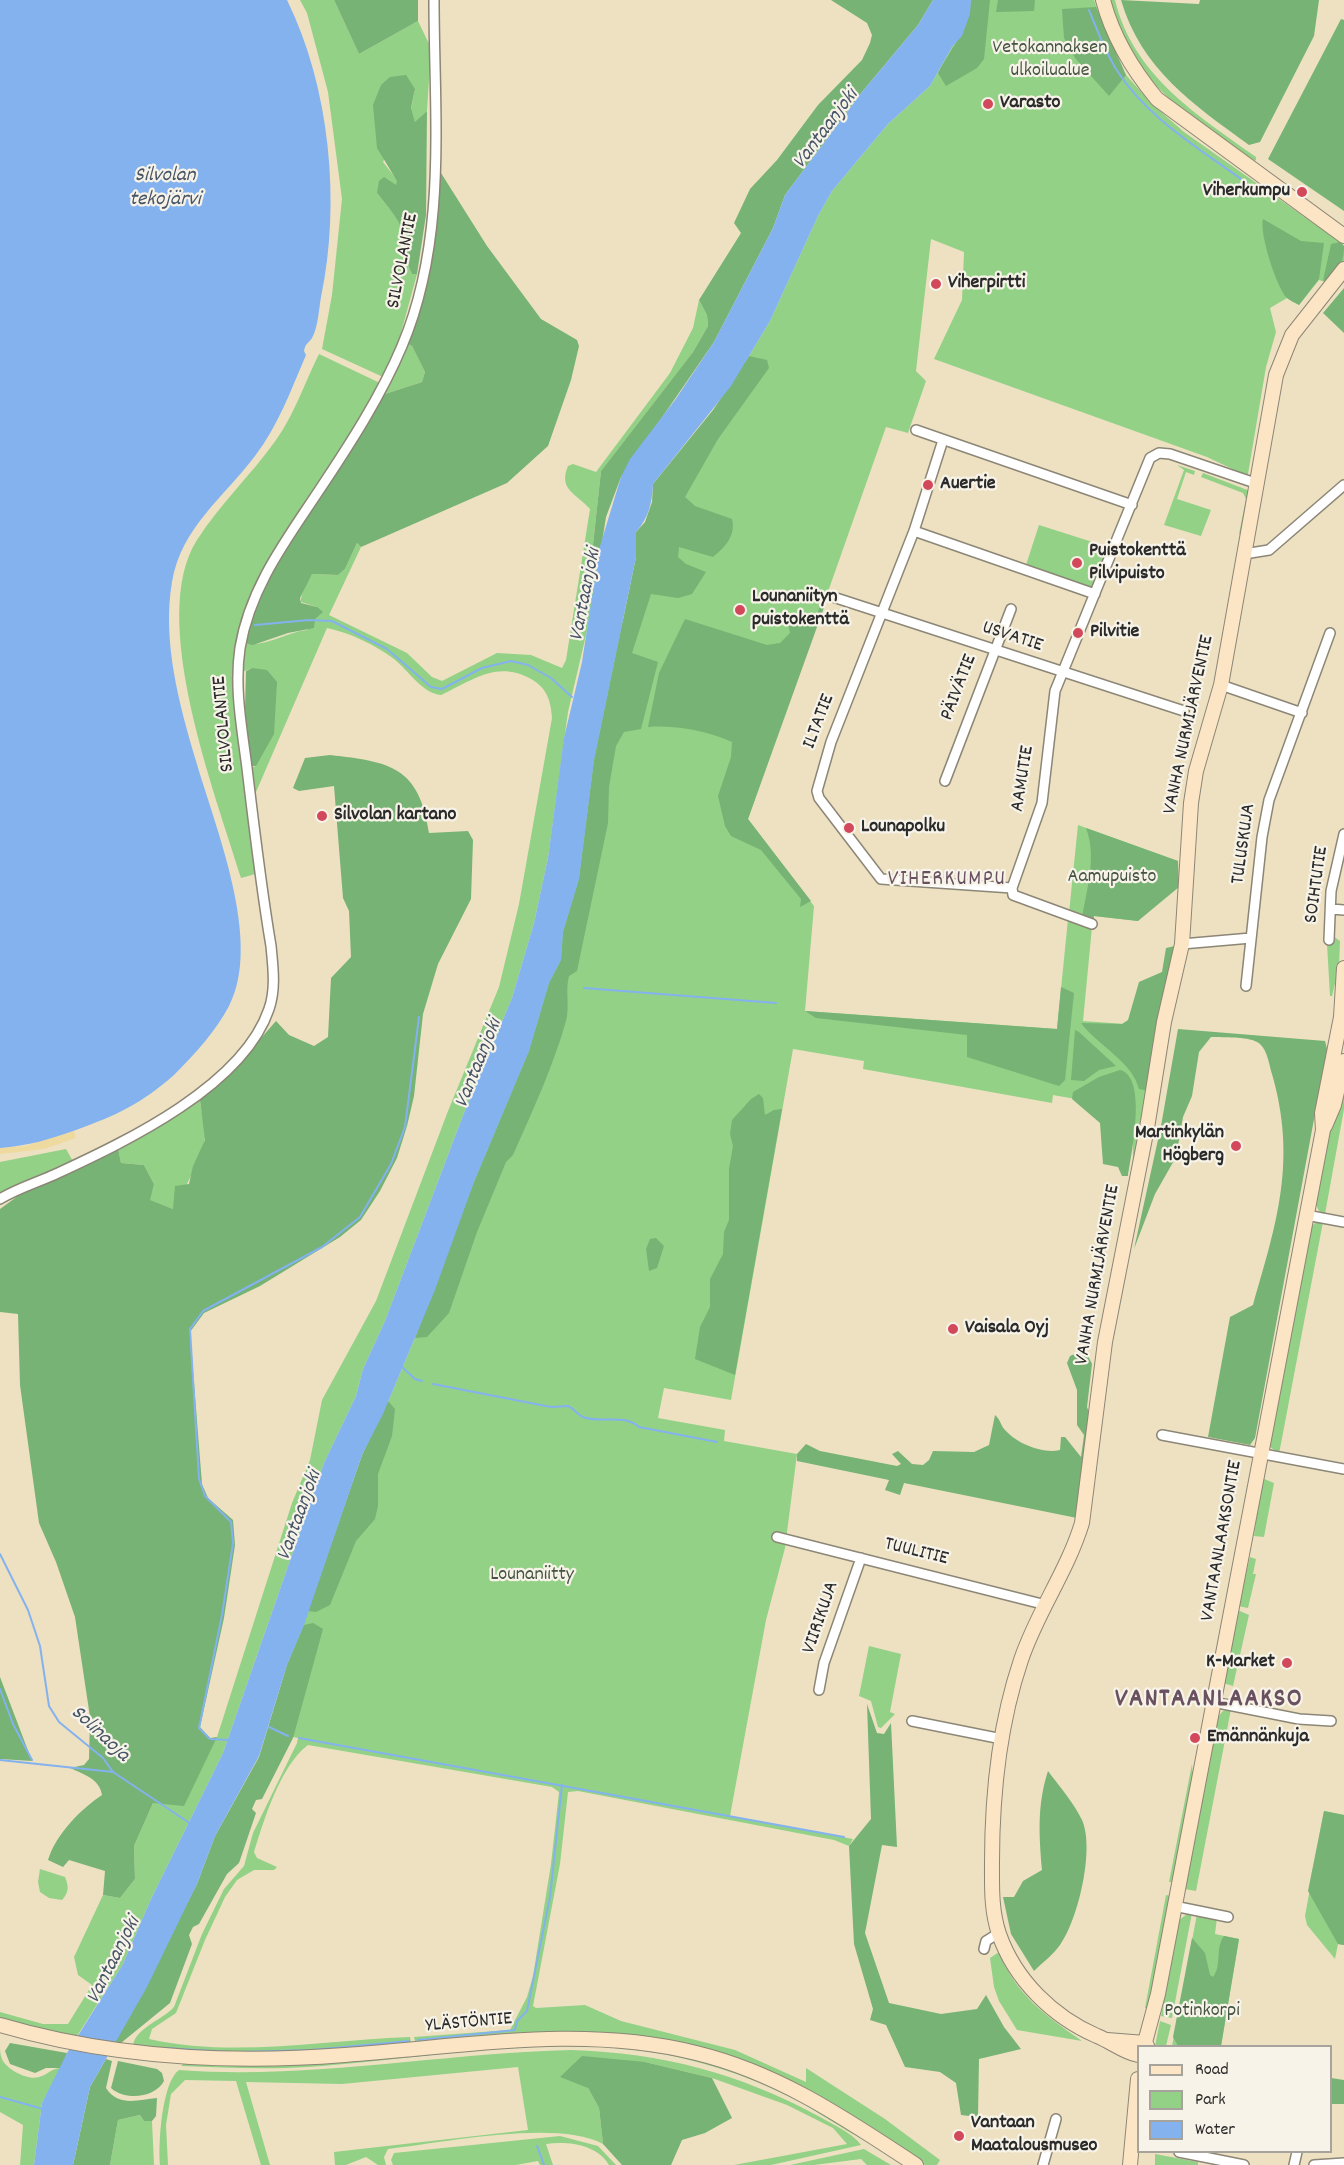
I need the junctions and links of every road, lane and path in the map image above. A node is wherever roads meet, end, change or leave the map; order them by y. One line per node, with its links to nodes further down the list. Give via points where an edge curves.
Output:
1 (434, 0): 35 (street, SILVOLANTIE, via 433,210 418,299 402,347 384,382 340,459 267,571 252,605 240,650 238,699 272,946 274,980 264,1024 237,1059 183,1106 92,1157)
2 (1103, 0): 3 (main road, via 1121,47 1157,99)
3 (1344, 236)
4 (1344, 269): 7 (main road, VANHA NURMIJÄRVENTIE, via 1292,335 1284,353 1276,375)
5 (916, 430): 6 (street)
6 (943, 440): 9 (street); 10 (street, ILTATIE)
7 (1258, 484): 9 (street, AAMUTIE, via 1159,453 1147,465); 11 (main road, VANHA NURMIJÄRVENTIE)
8 (1344, 485): 11 (street, via 1269,550)
9 (1132, 505): 12 (street, AAMUTIE)
10 (914, 531): 12 (street); 15 (street, ILTATIE)
11 (1244, 554): 19 (main road, VANHA NURMIJÄRVENTIE)
12 (1095, 594): 18 (street, AAMUTIE)
13 (830, 596): 15 (street, USVATIE)
14 (1011, 609): 17 (street, PÄIVÄTIE)
15 (882, 613): 17 (street, USVATIE); 24 (street, ILTATIE, via 818,778 819,798 881,879)
16 (1330, 633): 21 (street, TULUSKUJA)
17 (994, 651): 18 (street, USVATIE); 22 (street, PÄIVÄTIE)
18 (1062, 673): 20 (street, USVATIE); 24 (street, AAMUTIE, via 1053,701 1042,803)
19 (1221, 685): 21 (street); 30 (main road, VANHA NURMIJÄRVENTIE, via 1196,771 1191,803)
20 (1184, 711)
21 (1302, 712): 28 (street, TULUSKUJA, via 1269,800)
22 (945, 781)
23 (1344, 834): 25 (street, SOIHTUTIE, via 1334,873)
24 (1012, 888): 27 (street, via 1013,895)
25 (1331, 909): 26 (street); 29 (street, SOIHTUTIE)
26 (1344, 910)
27 (1092, 924)
28 (1251, 938): 30 (street); 32 (street, TULUSKUJA)
29 (1329, 940)
30 (1182, 944): 43 (main road, VANHA NURMIJÄRVENTIE, via 1105,1341 1082,1523 1074,1549)
31 (1344, 968): 34 (main road, VANTAANLAAKSONTIE, via 1341,1017 1322,1113)
32 (1246, 986)
33 (1344, 1061): 34 (main road, VANTAANLAAKSONTIE, via 1334,1106)
34 (1323, 1130): 36 (main road, VANTAANLAAKSONTIE)
35 (0, 1199)
36 (1306, 1215): 37 (street); 39 (main road, VANTAANLAAKSONTIE)
37 (1344, 1222)
38 (1162, 1435): 39 (street)
39 (1259, 1454): 40 (street); 45 (main road, VANTAANLAAKSONTIE)
40 (1344, 1470)
41 (777, 1537): 42 (street, TUULITIE)
42 (861, 1558): 43 (street, TUULITIE); 44 (street, VIIRIKUJA, via 824,1663)
43 (1046, 1605): 48 (main road, VANHA NURMIJÄRVENTIE, via 1021,1660)
44 (819, 1690)
45 (1213, 1701): 47 (street, via 1299,1719); 49 (main road, VANTAANLAAKSONTIE)
46 (912, 1721): 48 (street)
47 (1330, 1721)
48 (1002, 1739): 51 (main road, VANHA NURMIJÄRVENTIE, via 992,1821 992,1906)
49 (1174, 1906): 50 (street); 55 (main road, VANTAANLAAKSONTIE)
50 (1228, 1917)
51 (999, 1933): 52 (street, via 986,1941); 54 (main road, VANHA NURMIJÄRVENTIE, via 1027,1985 1057,2014 1105,2039)
52 (984, 1949)
53 (0, 2025): 61 (main road, YLÄSTÖNTIE, via 60,2040 213,2059 345,2055 573,2037 658,2045 729,2063 802,2092)
54 (1137, 2045)
55 (1145, 2045)
56 (1137, 2113): 58 (main road)
57 (1056, 2119): 62 (street)
58 (1136, 2147): 63 (main road); 64 (main road)
59 (1188, 2153): 65 (street)
60 (1344, 2163): 66 (street)
61 (916, 2165)
62 (1043, 2165)
63 (1130, 2165)
64 (1139, 2165)
65 (1244, 2165)
66 (1314, 2165)

